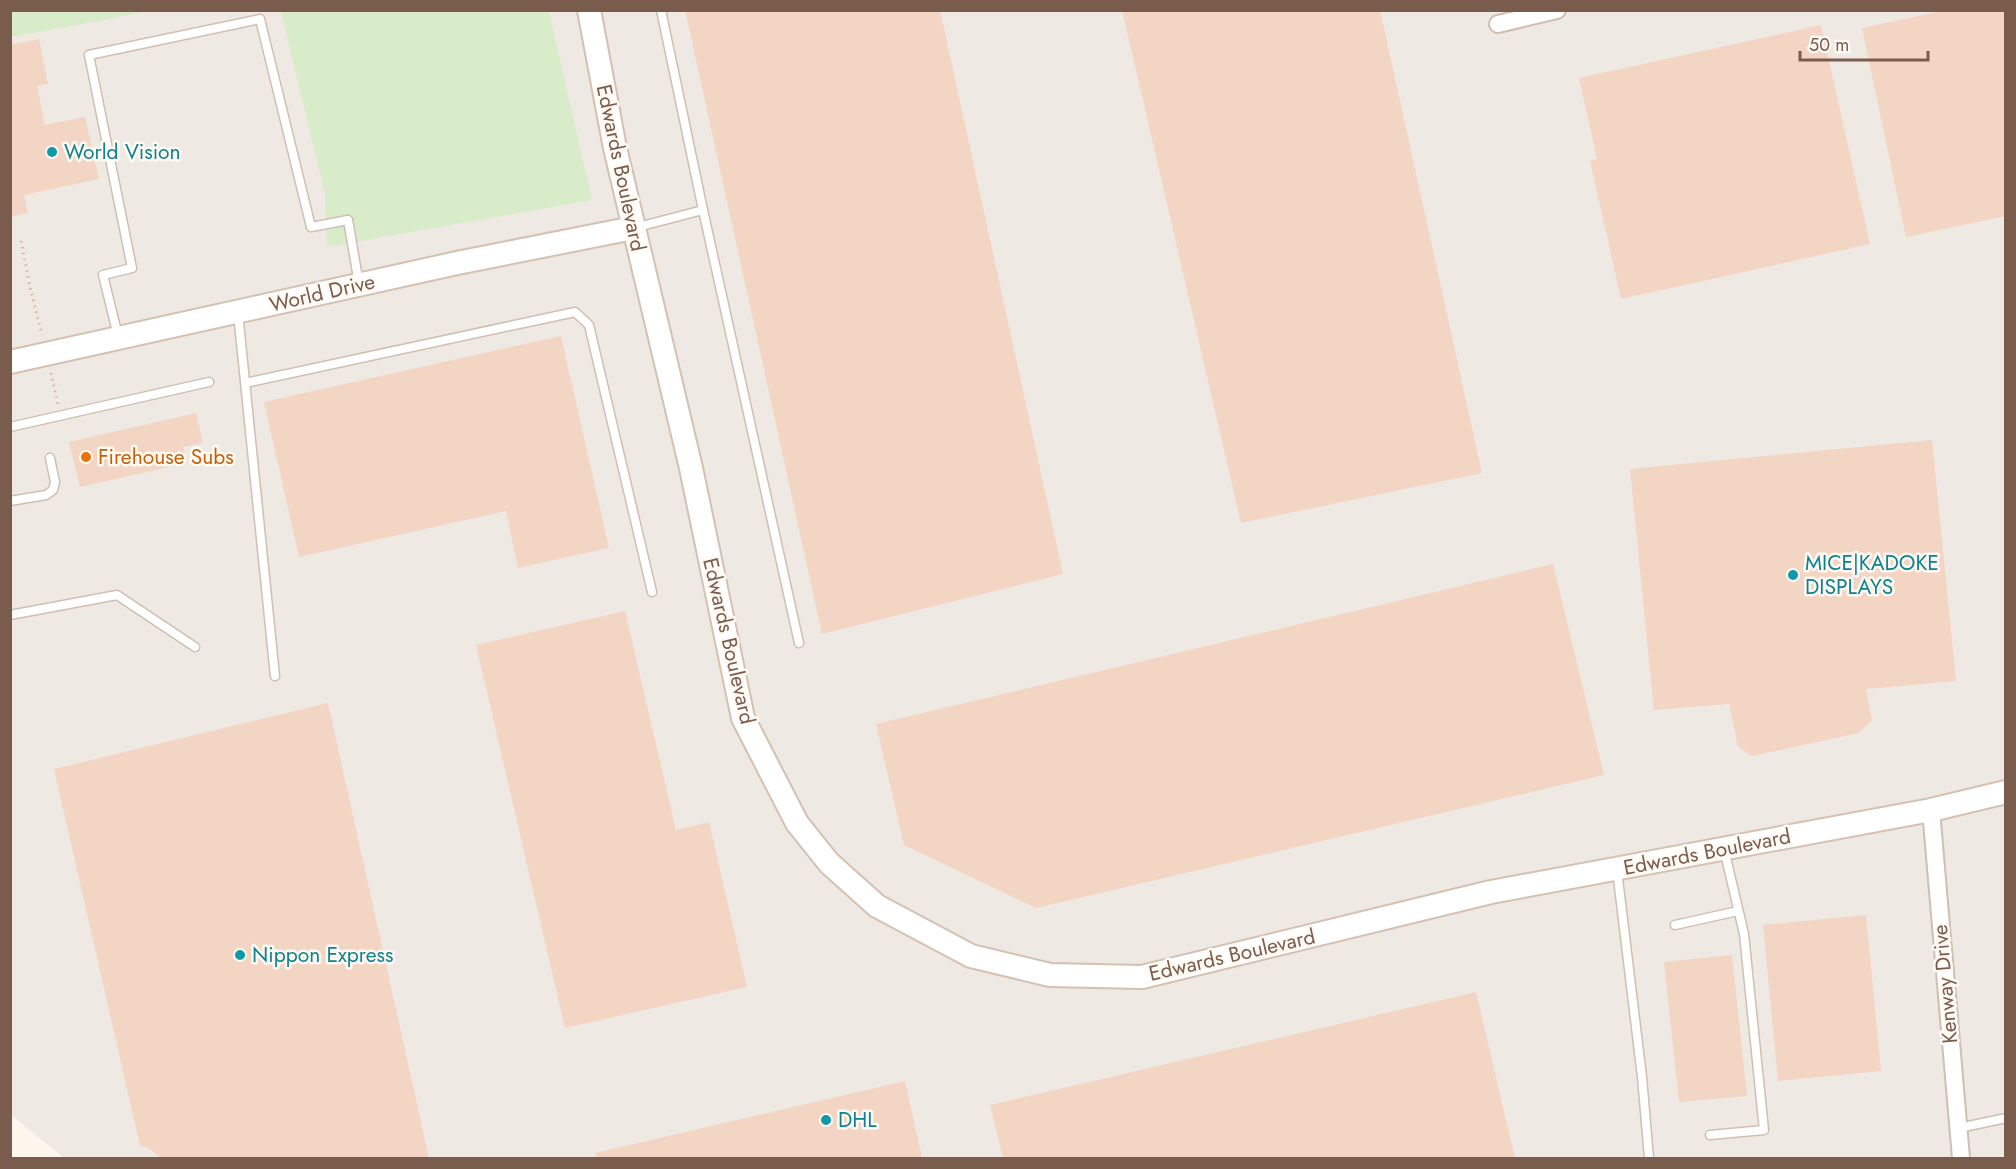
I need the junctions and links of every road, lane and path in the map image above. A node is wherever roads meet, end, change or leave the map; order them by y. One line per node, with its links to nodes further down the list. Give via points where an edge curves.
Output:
1 (589, 10): 6 (street, Edwards Boulevard)
2 (661, 10): 5 (lane)
3 (1557, 10): 4 (street)
4 (1498, 21)
5 (703, 210): 6 (lane); 21 (lane)
6 (633, 228): 8 (street, World Drive); 27 (street, Edwards Boulevard, via 691,468 743,718 797,823 830,862 877,906 971,956 1050,975 1142,977 1491,892)
7 (21, 241): 11 (path)
8 (359, 285): 9 (street, World Drive); 10 (lane, via 348,220 311,227 260,19 89,55 132,268 104,275)
9 (238, 312): 10 (street, World Drive); 14 (lane)
10 (118, 339): 11 (street, World Drive)
11 (47, 355): 12 (street, World Drive); 15 (path)
12 (10, 362)
13 (209, 382): 15 (lane)
14 (245, 383): 19 (lane, via 575,312 589,325); 23 (lane)
15 (60, 416): 16 (lane)
16 (10, 427)
17 (50, 458): 18 (lane, via 53,490 46,495)
18 (10, 501)
19 (652, 592)
20 (10, 615): 22 (lane, via 117,595)
21 (799, 643)
22 (195, 647)
23 (275, 676)
24 (2006, 792): 25 (street, Edwards Boulevard)
25 (1930, 810): 26 (street, Edwards Boulevard); 31 (street, Kenway Drive)
26 (1724, 848): 27 (street, Edwards Boulevard); 28 (lane)
27 (1617, 868): 33 (lane)
28 (1738, 911): 29 (lane); 32 (lane, via 1744,934 1764,1130)
29 (1675, 925)
30 (2006, 1118): 31 (lane)
31 (1959, 1128): 34 (street, Kenway Drive)
32 (1710, 1135)
33 (1649, 1158)
34 (1961, 1158)

